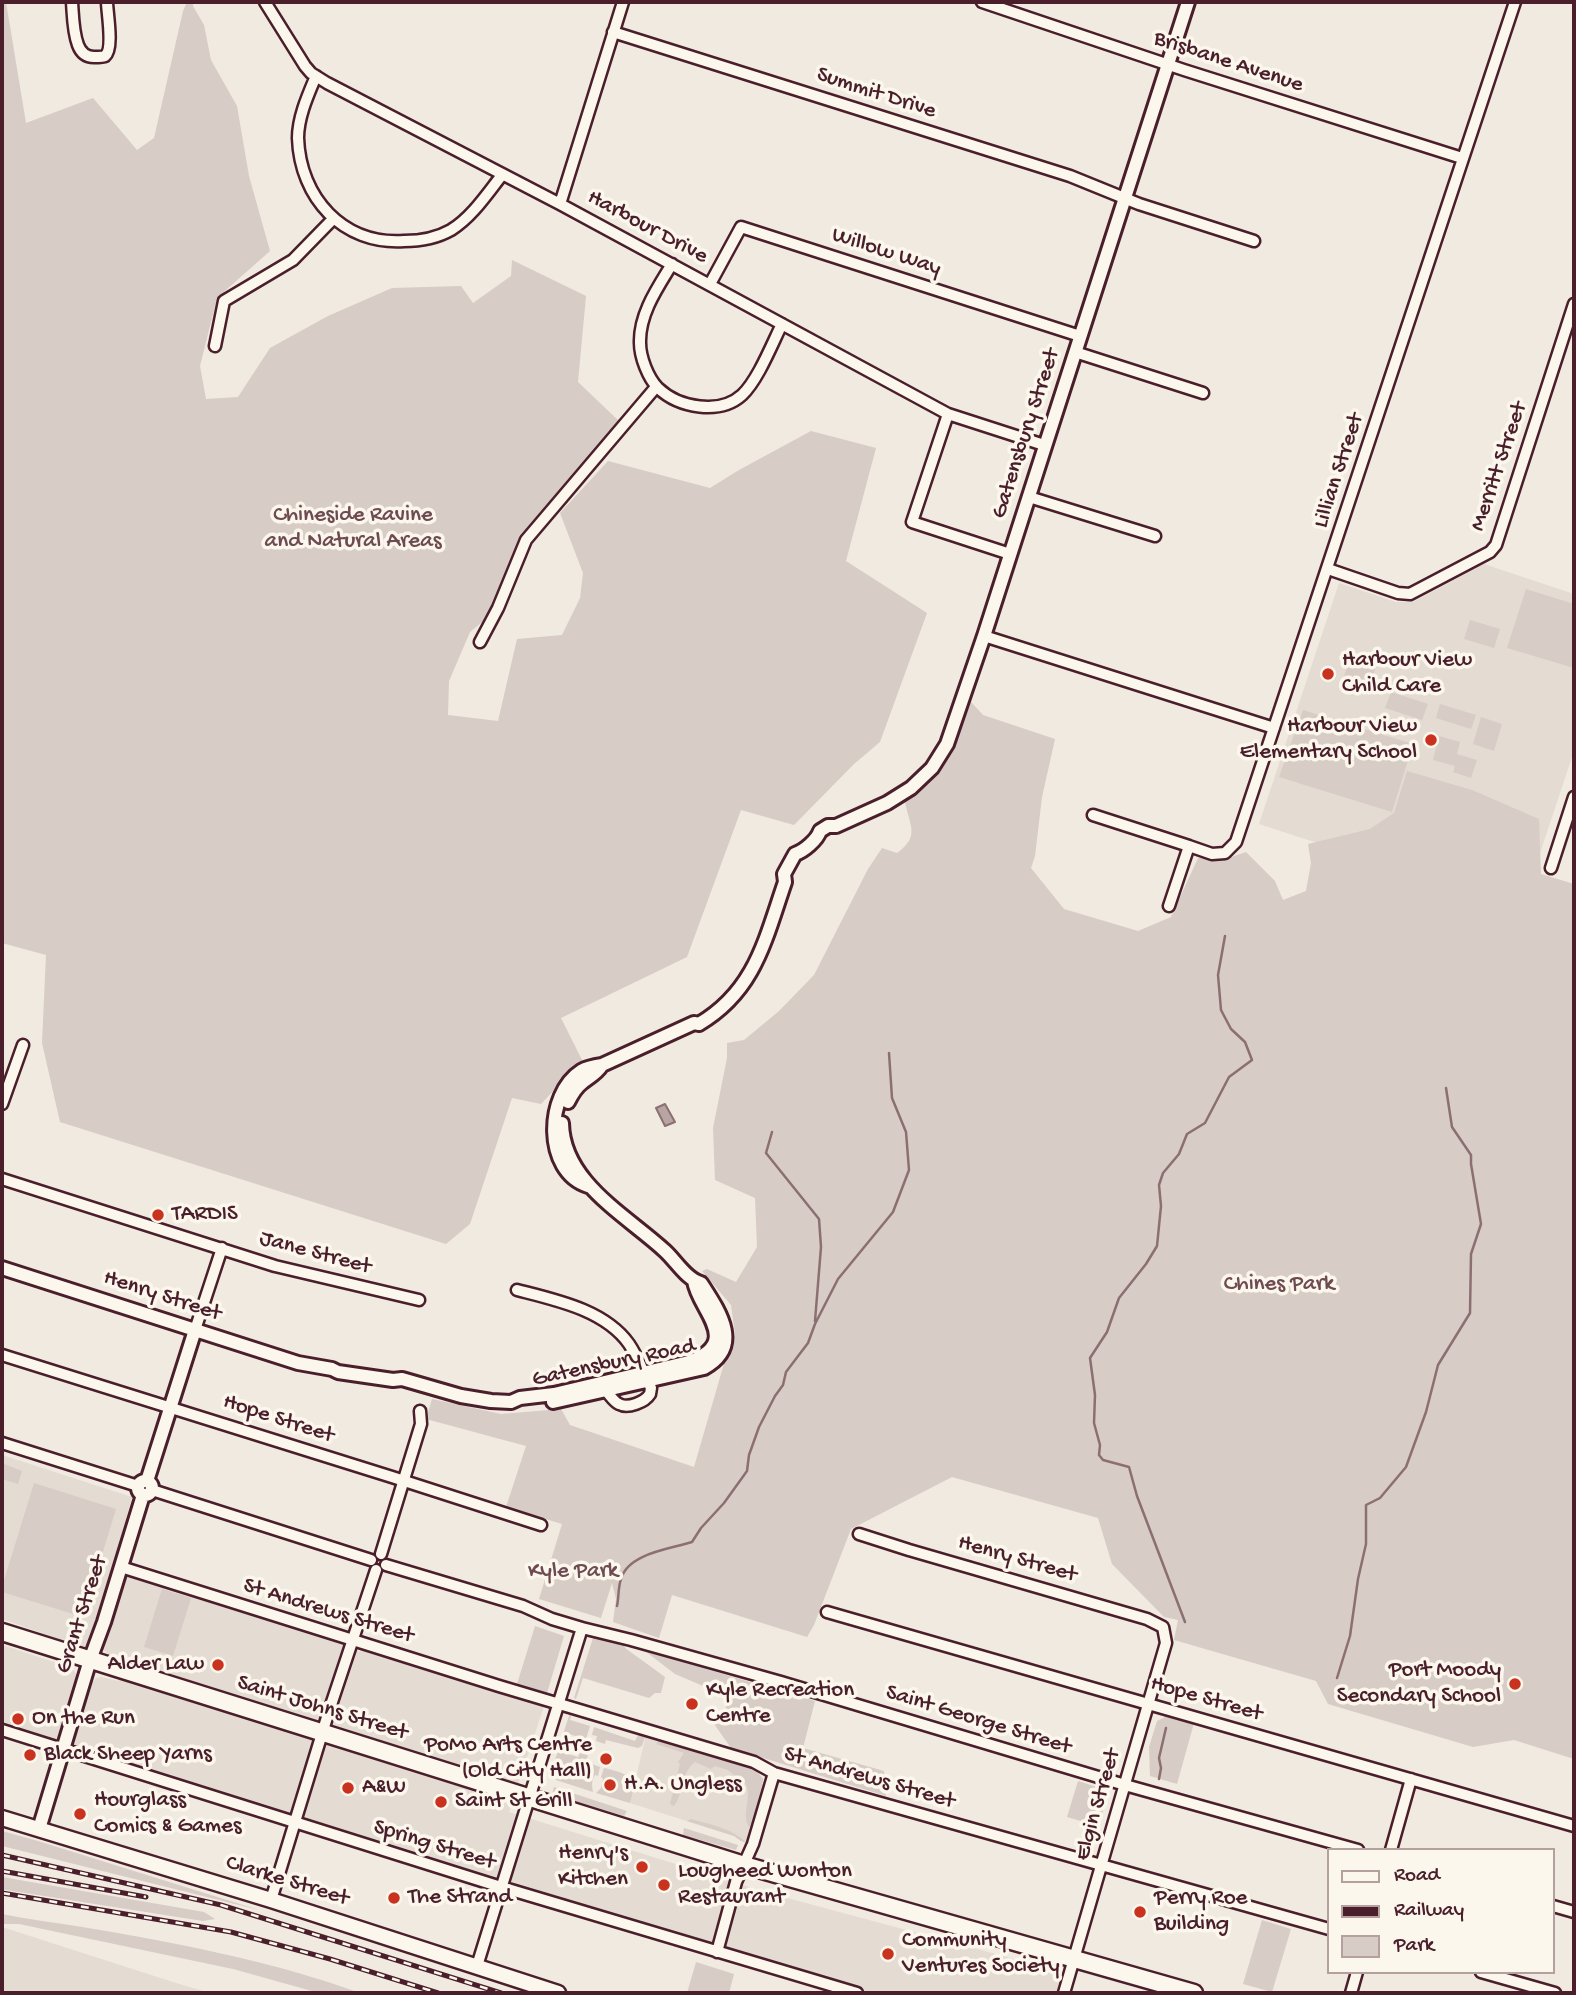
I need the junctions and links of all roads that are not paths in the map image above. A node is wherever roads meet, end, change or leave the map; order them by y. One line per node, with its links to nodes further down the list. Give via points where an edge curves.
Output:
1 (72, 2): 2 (street, via 77,42 84,55 93,57 103,57 109,50)
2 (107, 2)
3 (265, 2): 12 (street, Harbour Drive)
4 (623, 2): 10 (street)
5 (982, 2): 9 (street, Brisbane Avenue)
6 (1020, 2): 9 (street)
7 (1188, 2): 11 (street, Gatensbury Street)
8 (1515, 2): 13 (street, Lillian Street)
9 (1017, 13): 11 (street, Brisbane Avenue)
10 (613, 32): 15 (street, Summit Drive, via 1070,176); 16 (street)
11 (1167, 64): 13 (street, Brisbane Avenue); 15 (street, Gatensbury Street)
12 (316, 76): 14 (street, Harbour Drive); 17 (street, via 300,121 299,147 311,187)
13 (1462, 158): 33 (street, Lillian Street)
14 (502, 175): 16 (street, Harbour Drive); 17 (street, via 464,220 423,240 369,238)
15 (1125, 198): 18 (street, Summit Drive); 23 (street, Gatensbury Street)
16 (560, 204): 19 (street, Harbour Drive)
17 (333, 219): 24 (street, via 293,260 223,301)
18 (1254, 241)
19 (672, 264): 20 (street, Harbour Drive); 26 (street, via 646,311 640,333 641,352)
20 (710, 284): 22 (street, Harbour Drive); 23 (street, Willow Way, via 741,227)
21 (1574, 304): 33 (street, Merritt Street, via 1490,552 1410,594)
22 (782, 324): 26 (street, via 751,384 730,403 696,406); 28 (street, Harbour Drive)
23 (1080, 336): 25 (street, Gatensbury Street)
24 (215, 345)
25 (1075, 352): 27 (street); 29 (street, Gatensbury Street)
26 (656, 387): 35 (street, via 526,540)
27 (1203, 393)
28 (947, 414): 29 (street, Harbour Drive); 32 (street, via 912,522)
29 (1044, 445): 30 (street, Gatensbury Street)
30 (1029, 497): 31 (street); 32 (street, Gatensbury Street)
31 (1155, 536)
32 (1010, 554): 34 (street, Gatensbury Street)
33 (1328, 569): 36 (street, Lillian Street)
34 (984, 636): 36 (street); 39 (street, Gatensbury Street, via 950,737 932,768 899,796)
35 (480, 642)
36 (1274, 728): 40 (street, Lillian Street, via 1236,842 1225,853)
37 (1574, 797): 41 (street)
38 (1093, 815): 40 (street)
39 (836, 826): 53 (street, Gatensbury Road, via 820,831 788,864 761,955 733,996 694,1023 579,1072 553,1119 554,1141 565,1168 665,1251 694,1282 713,1323 715,1338 703,1356)
40 (1189, 846): 42 (street)
41 (1551, 868)
42 (1169, 905)
43 (23, 1045): 44 (street)
44 (2, 1104)
45 (2, 1179): 46 (street, Jane Street)
46 (222, 1248): 49 (street, Jane Street, via 275,1266); 50 (street, Grant Street)
47 (2, 1268): 50 (street, Henry Street)
48 (517, 1290): 53 (street, via 601,1319 628,1343)
49 (419, 1300)
50 (195, 1330): 52 (street, Henry Street); 56 (street, Grant Street)
51 (2, 1355): 56 (street, Hope Street)
52 (309, 1366): 55 (street, Gatensbury Road, via 362,1366 461,1396)
53 (645, 1377): 54 (street, Gatensbury Road); 54 (street, via 651,1388 647,1399 626,1406); 55 (street, Gatensbury Road)
54 (606, 1391): 55 (street, Gatensbury Road, via 551,1403)
55 (511, 1402)
56 (170, 1407): 59 (street, Hope Street); 60 (street, Grant Street)
57 (419, 1411): 59 (street, via 421,1424)
58 (2, 1443): 60 (street)
59 (403, 1481): 61 (street, Hope Street); 63 (street)
60 (145, 1488): 64 (street); 66 (street, Grant Street)
61 (541, 1525)
62 (859, 1534): 69 (street, Henry Street)
63 (381, 1554): 64 (street); 65 (street)
64 (371, 1560): 67 (street)
65 (386, 1565): 67 (street); 70 (street, Saint George Street)
66 (121, 1567): 72 (street, St Andrews Street); 73 (street, Grant Street)
67 (376, 1570): 72 (street)
68 (827, 1612): 75 (street, Hope Street)
69 (1163, 1627): 75 (street, Elgin Street, via 1166,1643)
70 (582, 1628): 74 (street); 81 (street, Saint George Street)
71 (2, 1632): 73 (main road, Saint Johns Street)
72 (353, 1640): 74 (street, St Andrews Street); 77 (street)
73 (90, 1660): 77 (main road, Saint Johns Street); 78 (street, Grant Street)
74 (560, 1703): 79 (street, St Andrews Street, via 754,1762); 82 (street)
75 (1149, 1703): 80 (street, Hope Street); 81 (street, Elgin Street)
76 (2, 1730): 78 (street, Spring Street)
77 (322, 1733): 82 (main road, Saint Johns Street); 84 (street)
78 (63, 1749): 84 (street, Spring Street); 86 (street, Grant Street)
79 (774, 1773): 89 (street); 90 (street, St Andrews Street)
80 (1411, 1779): 85 (street, Hope Street); 88 (street)
81 (1125, 1785): 87 (street, Saint George Street); 90 (street, Elgin Street)
82 (529, 1797): 89 (main road, Saint Johns Street); 91 (street)
83 (2, 1818): 86 (main road, Clarke Street)
84 (295, 1822): 91 (street, Spring Street); 92 (street)
85 (1574, 1826)
86 (39, 1829): 92 (main road, Clarke Street)
87 (1351, 1848)
88 (1392, 1848)
89 (744, 1865): 96 (street); 97 (main road, Saint Johns Street)
90 (1101, 1865): 95 (street, St Andrews Street); 97 (street, Elgin Street)
91 (501, 1887): 96 (street, Spring Street); 98 (street)
92 (271, 1900): 98 (main road, Clarke Street)
93 (1555, 1907): 94 (street)
94 (1574, 1912)
95 (1328, 1929)
96 (717, 1952): 102 (street, Spring Street)
97 (1074, 1959): 103 (street, Elgin Street); 104 (main road, Saint Johns Street)
98 (477, 1966): 101 (main road, Clarke Street)
99 (1356, 1974): 105 (street)
100 (1488, 1974): 106 (street)
101 (558, 1993)
102 (857, 1993)
103 (1064, 1993)
104 (1194, 1993)
105 (1351, 1993)
106 (1555, 1993)

